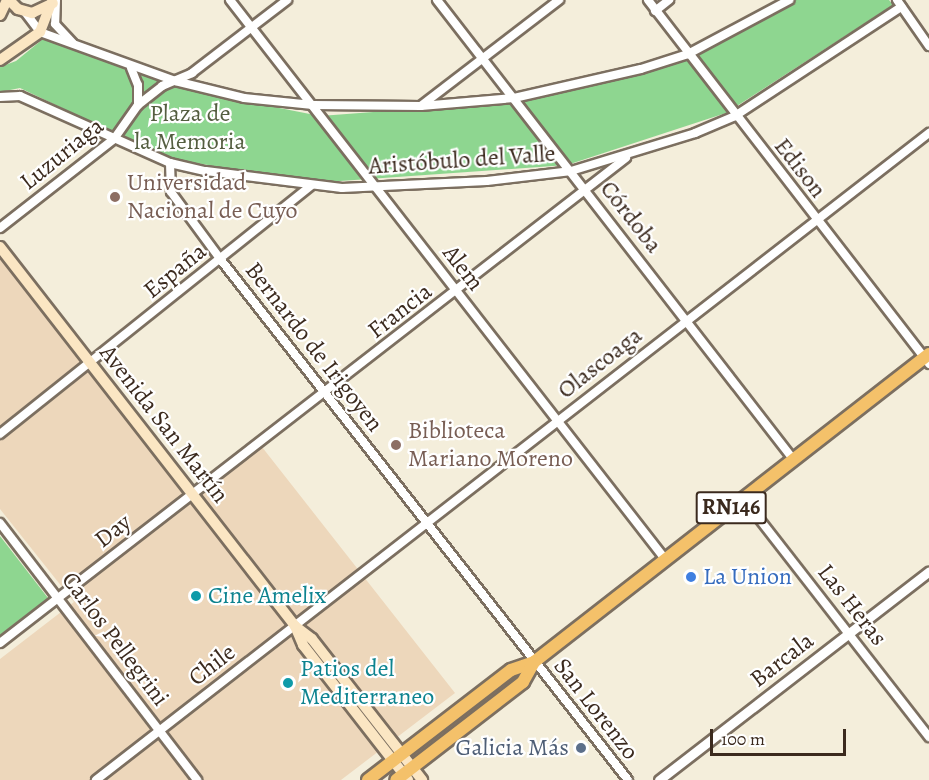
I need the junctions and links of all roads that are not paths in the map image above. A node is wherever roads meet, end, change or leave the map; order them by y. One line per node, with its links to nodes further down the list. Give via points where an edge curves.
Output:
1 (8, 0): 12 (main road); 13 (main road)
2 (230, 0): 14 (street, Alem)
3 (287, 0): 14 (street, Luzuriaga)
4 (437, 0): 19 (street, Córdoba)
5 (559, 0): 19 (street)
6 (648, 0): 11 (street, Edison)
7 (669, 0): 11 (street)
8 (789, 0): 18 (street)
9 (54, 1): 12 (main road, via 39,12); 15 (main road); 16 (street, via 55,24)
10 (899, 3): 17 (street); 28 (street, Aristóbulo del Valle)
11 (655, 10): 18 (street, Edison)
12 (25, 12): 15 (street)
13 (0, 15)
14 (251, 27): 22 (street, Luzuriaga, via 192,74); 26 (street, Alem)
15 (40, 32): 16 (street); 20 (main road)
16 (76, 46): 21 (street)
17 (929, 46)
18 (688, 54): 24 (street, via 592,82); 28 (street, Edison)
19 (483, 59): 24 (street, Córdoba); 27 (street)
20 (0, 60)
21 (131, 68): 22 (street); 25 (street, via 138,85)
22 (174, 81): 25 (street, Luzuriaga); 26 (street, via 244,98)
23 (0, 97): 30 (street, Aristóbulo del Valle, via 20,96)
24 (514, 98): 27 (street); 33 (street, Córdoba)
25 (138, 105): 30 (street, Luzuriaga)
26 (313, 105): 27 (street); 35 (street, Alem)
27 (421, 106)
28 (735, 116): 31 (street, Aristóbulo del Valle); 37 (street, Edison)
29 (929, 133): 37 (street, Olascoaga)
30 (114, 139): 32 (street, Aristóbulo del Valle); 38 (street, Luzuriaga)
31 (629, 155): 33 (street, Aristóbulo del Valle); 36 (street, Francia)
32 (170, 163): 34 (street, Aristóbulo del Valle); 40 (street, Bernardo de Irigoyen, via 171,192)
33 (571, 171): 35 (street, Aristóbulo del Valle, via 488,181); 36 (street, Córdoba)
34 (311, 186): 35 (street, Aristóbulo del Valle); 40 (street, España)
35 (375, 187): 41 (street, Alem)
36 (585, 189): 41 (street, Francia); 42 (street, Córdoba)
37 (817, 220): 42 (street, Olascoaga); 43 (street, Edison)
38 (0, 228)
39 (0, 247): 44 (main road, Avenida San Martín)
40 (221, 260): 44 (street, España); 45 (street, Bernardo de Irigoyen)
41 (457, 292): 45 (street, Francia); 46 (street, Alem)
42 (686, 320): 46 (street, Olascoaga); 48 (street, Córdoba)
43 (927, 359): 48 (highway, RN146)
44 (91, 364): 47 (street, España); 49 (main road, Avenida San Martín)
45 (326, 392): 49 (street, Francia); 52 (street, Bernardo de Irigoyen)
46 (558, 422): 52 (street, Olascoaga); 53 (street, Alem)
47 (0, 434)
48 (793, 459): 50 (highway, RN146)
49 (193, 494): 55 (street, Day); 56 (main road, Avenida San Martín)
50 (743, 498): 53 (highway, RN146); 57 (street, Las Heras)
51 (0, 523): 55 (street, Carlos Pellegrini)
52 (425, 525): 56 (street, Olascoaga); 59 (street, Bernardo de Irigoyen)
53 (665, 559): 59 (highway, RN146)
54 (929, 571): 57 (street, Barcala)
55 (59, 598): 58 (street, Day); 60 (street, Carlos Pellegrini)
56 (295, 626): 60 (street, Chile); 62 (main road, Avenida San Martín, via 312,639)
57 (849, 633): 61 (street, Las Heras); 69 (street, Barcala)
58 (0, 643)
59 (534, 662): 62 (highway, RN146, via 511,670); 63 (highway, RN146, via 523,682); 68 (street, San Lorenzo)
60 (160, 730): 64 (street, Chile); 65 (street, Carlos Pellegrini)
61 (929, 737)
62 (397, 757): 63 (main road, Avenida San Martín); 66 (highway, RN146)
63 (405, 776): 67 (main road, Avenida San Martín)
64 (96, 780)
65 (197, 780)
66 (368, 780)
67 (422, 780)
68 (628, 780)
69 (659, 780)

